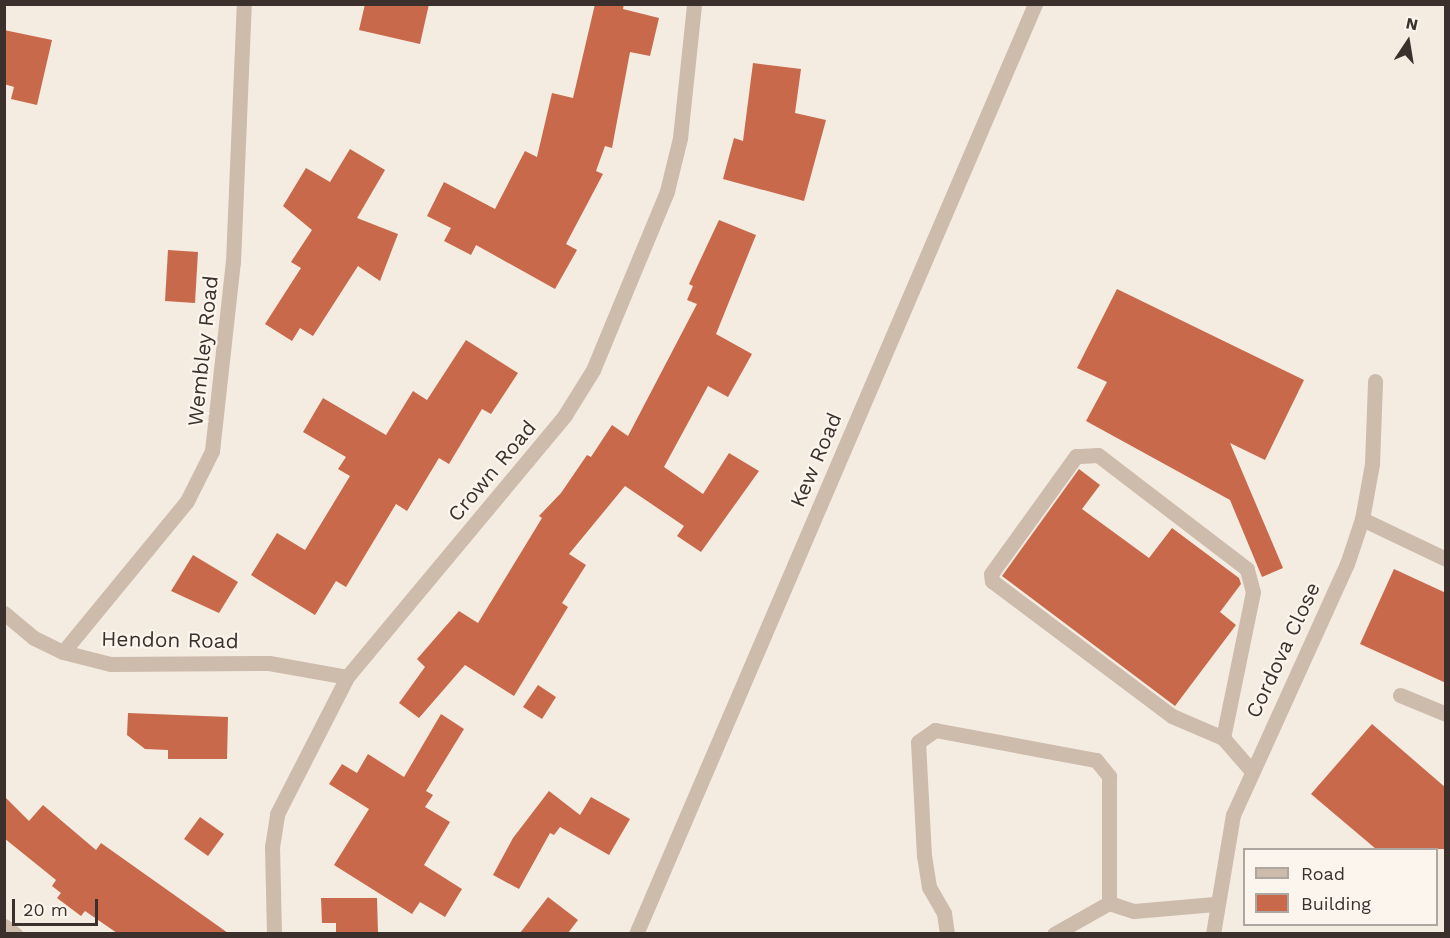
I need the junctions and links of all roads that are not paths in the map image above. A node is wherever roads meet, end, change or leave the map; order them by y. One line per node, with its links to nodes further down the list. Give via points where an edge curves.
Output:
1 (244, 4): 8 (street, Wembley Road, via 233,262 210,459 187,501)
2 (694, 4): 9 (street, Crown Road, via 680,138 667,191 593,370 565,415)
3 (1035, 4): 19 (street, Kew Road)
4 (1375, 381): 5 (street, Cordova Close, via 1372,464)
5 (1362, 519): 6 (street); 13 (street, Cordova Close, via 1347,564)
6 (1446, 559)
7 (4, 613): 8 (street, Hendon Road, via 34,638)
8 (63, 652): 9 (street, Hendon Road, via 110,664 269,663)
9 (347, 677): 18 (street, Crown Road, via 277,814 272,847)
10 (1400, 695): 11 (street)
11 (1446, 714)
12 (1223, 738): 12 (street, via 1172,716 992,581 991,574 1076,456 1098,455 1247,569 1253,592); 13 (street)
13 (1250, 769): 15 (street, Cordova Close, via 1233,815)
14 (1109, 903): 15 (street, via 1134,911); 20 (street, via 1108,776 1096,760 935,730 918,742 924,856 929,887 944,913); 21 (street)
15 (1215, 904): 22 (street, Cordova Close)
16 (4, 926): 17 (street)
17 (15, 933)
18 (274, 933)
19 (636, 933)
20 (947, 933)
21 (1054, 933)
22 (1213, 933)

